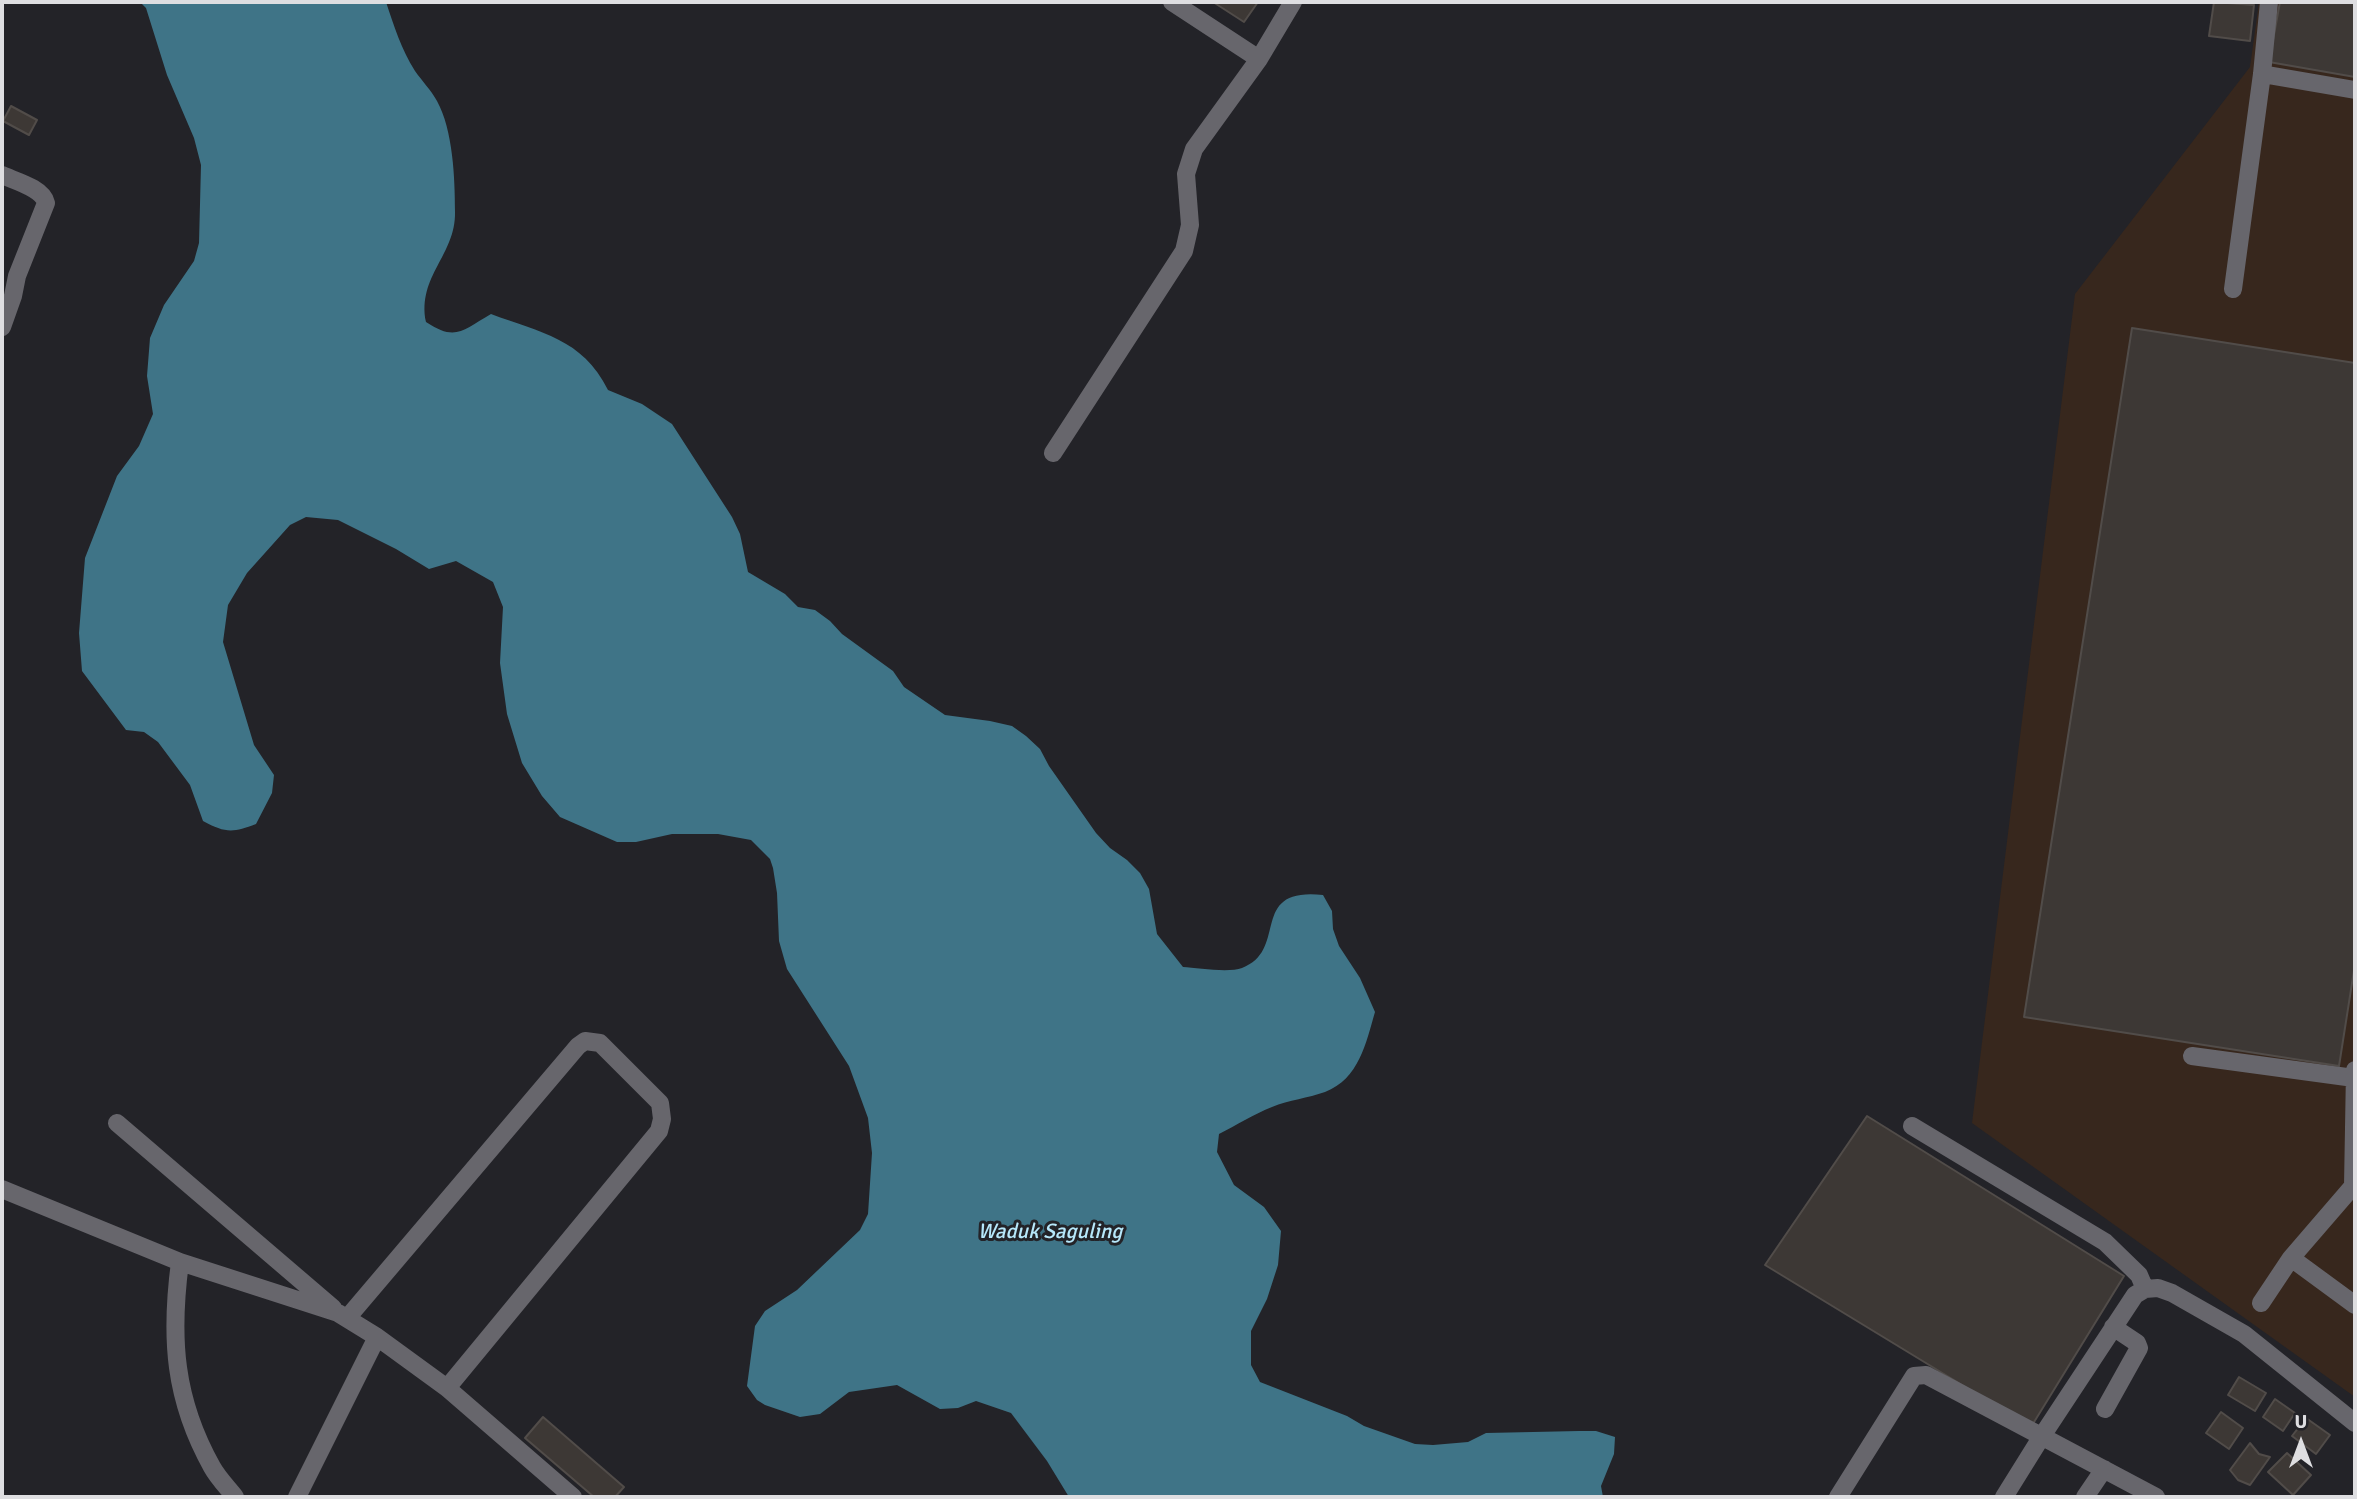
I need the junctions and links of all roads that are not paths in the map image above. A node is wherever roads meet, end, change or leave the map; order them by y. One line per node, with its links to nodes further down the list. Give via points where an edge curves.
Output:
1 (1172, 2): 4 (street)
2 (1293, 2): 4 (street)
3 (2269, 2): 5 (street)
4 (1259, 59): 10 (street, via 1194,149 1186,174 1190,225 1185,251)
5 (2262, 74): 6 (street); 8 (street)
6 (2355, 90)
7 (2, 175): 9 (street, via 37,191 46,203)
8 (2233, 289)
9 (2, 327)
10 (1053, 453)
11 (2192, 1055): 12 (street)
12 (2355, 1074): 15 (street)
13 (117, 1123): 22 (street)
14 (1912, 1126): 19 (street, via 2105,1242 2139,1275)
15 (2354, 1188): 17 (street)
16 (2, 1189): 18 (street)
17 (2291, 1258): 20 (street); 21 (street)
18 (180, 1262): 22 (street); 30 (street, via 173,1334 186,1406 213,1468)
19 (2145, 1289): 23 (street, via 2135,1295); 27 (street, via 2172,1293 2244,1334)
20 (2261, 1303)
21 (2355, 1305)
22 (343, 1315): 24 (street); 25 (street, via 578,1046 585,1041 600,1043 660,1103 659,1131)
23 (2113, 1327): 26 (street, via 2140,1348); 28 (street)
24 (377, 1337): 25 (street); 31 (street)
25 (447, 1388): 32 (street)
26 (2105, 1409)
27 (2355, 1423)
28 (2042, 1436): 29 (street); 33 (street, via 1926,1375 1914,1376); 34 (street)
29 (2104, 1469): 35 (street); 36 (street)
30 (235, 1497)
31 (297, 1497)
32 (573, 1497)
33 (1838, 1497)
34 (2004, 1497)
35 (2085, 1497)
36 (2156, 1497)

